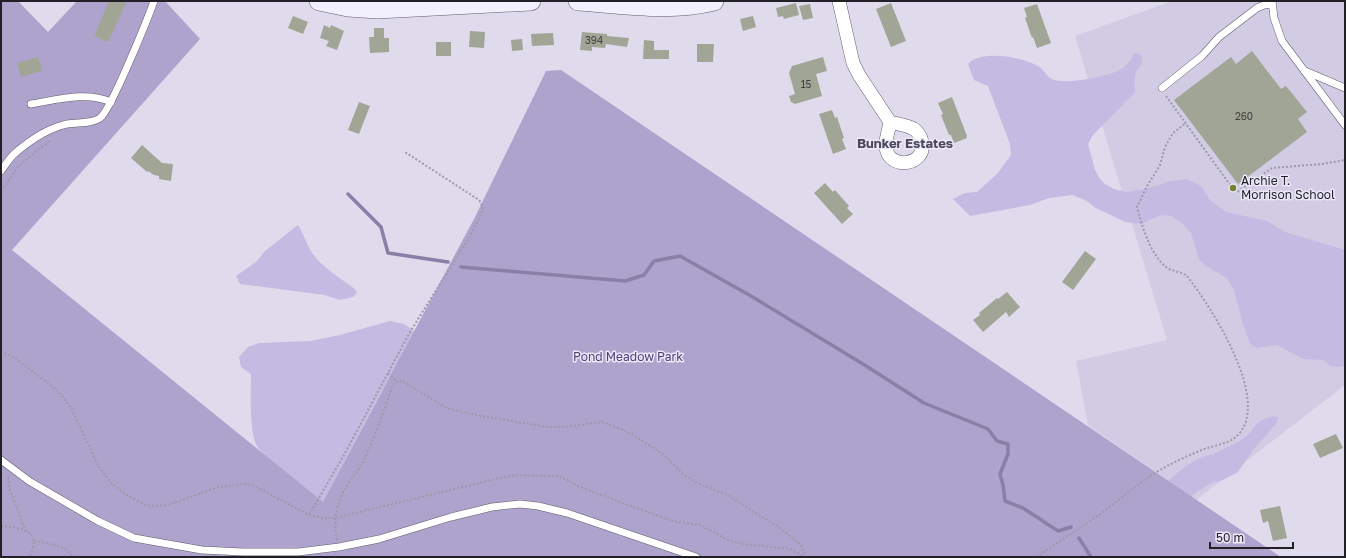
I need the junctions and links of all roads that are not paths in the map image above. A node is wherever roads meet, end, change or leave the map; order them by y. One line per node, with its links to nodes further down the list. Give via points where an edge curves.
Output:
1 (154, 1): 11 (lane)
2 (319, 1): 3 (main road, via 348,7 378,9)
3 (531, 1)
4 (578, 1): 5 (main road, via 669,7)
5 (714, 1)
6 (839, 1): 13 (street, via 856,69)
7 (1272, 3): 8 (lane, via 1282,41); 9 (lane, via 1257,8 1219,37 1202,56)
8 (1305, 71): 10 (lane); 14 (lane)
9 (1162, 88)
10 (1345, 88)
11 (110, 102): 12 (lane, via 96,97 84,97); 15 (lane, via 104,114 97,120 67,124 36,137 13,155)
12 (31, 104)
13 (890, 122)
14 (1345, 125)
15 (1, 171)
16 (1, 460): 17 (lane, via 29,482 134,538 202,550 298,552 339,547 379,539 451,516 520,504 567,513)
17 (696, 557)

